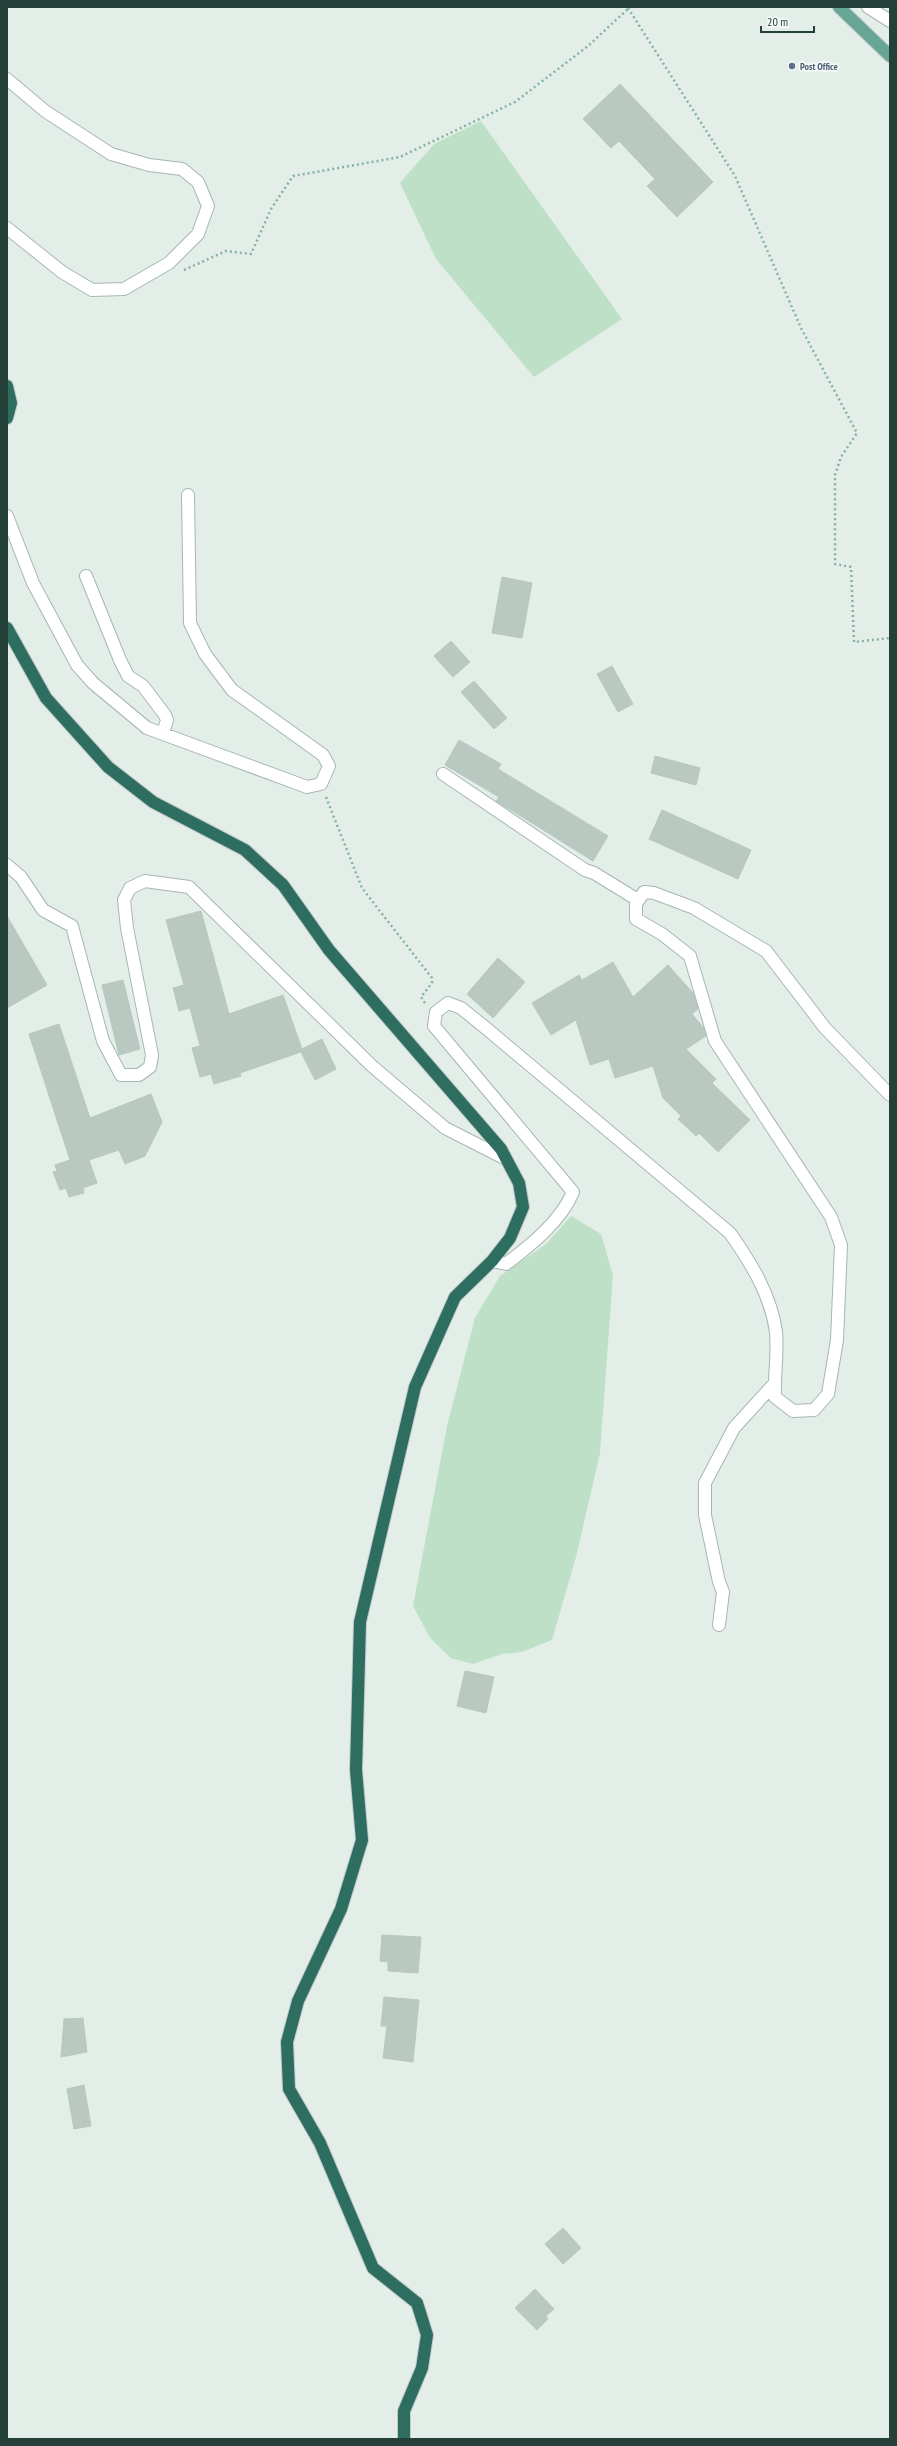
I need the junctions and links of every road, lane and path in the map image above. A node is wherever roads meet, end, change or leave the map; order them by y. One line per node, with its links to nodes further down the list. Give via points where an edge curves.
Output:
1 (838, 7): 5 (main road)
2 (868, 7): 4 (street)
3 (629, 8): 8 (path, via 588,46 515,102 400,157 293,176 271,209 251,254 226,251 177,273); 15 (path, via 735,176 801,328 857,433 841,457 835,475 835,564 851,567 854,642)
4 (890, 21)
5 (890, 56)
6 (7, 79): 8 (street, via 45,111 111,154 149,165 182,169 198,182 208,206 198,234)
7 (7, 228): 8 (street, via 62,272 92,290 124,289)
8 (169, 263)
9 (7, 386): 10 (highway, via 11,403)
10 (7, 418)
11 (188, 495): 18 (street, via 190,623 205,654 232,690 323,754 329,766)
12 (7, 516): 16 (street, via 33,583 77,665 93,683 147,728)
13 (86, 576): 16 (street, via 128,676 143,686 165,715 167,720)
14 (7, 628): 23 (highway, via 46,698 108,768 153,802 246,850 283,885 329,950 501,1149)
15 (890, 638)
16 (163, 733): 18 (street, via 308,787)
17 (443, 774): 20 (street, via 585,870)
18 (321, 784): 21 (path, via 362,888 432,978 432,983 421,997)
19 (7, 865): 23 (street, via 21,877 44,910 72,926 103,1041 121,1075 139,1075 150,1067 152,1055 127,928 124,900 130,888 145,881 189,887 372,1066 445,1128)
20 (638, 900): 22 (street, via 644,892 654,893 694,908 766,951 825,1028); 25 (street, via 636,918 690,956 716,1041 831,1217 841,1245 837,1340 828,1394 814,1410 793,1411 775,1397)
21 (436, 1012): 24 (street, via 434,1026 443,1038 573,1192 567,1206 524,1250 506,1264); 25 (street, via 448,1003 461,1008 730,1232 753,1266 766,1294 776,1333)
22 (890, 1095)
23 (506, 1159): 24 (highway, via 519,1183 523,1207 510,1238)
24 (492, 1261): 27 (highway, via 454,1297 415,1387 360,1622 356,1770 362,1840 341,1909 298,2001 287,2042 289,2089 320,2143 373,2268 417,2303 427,2335 422,2368 404,2411)
25 (774, 1384): 26 (street, via 734,1428 705,1483 705,1515 723,1592)
26 (719, 1626)
27 (404, 2439)

